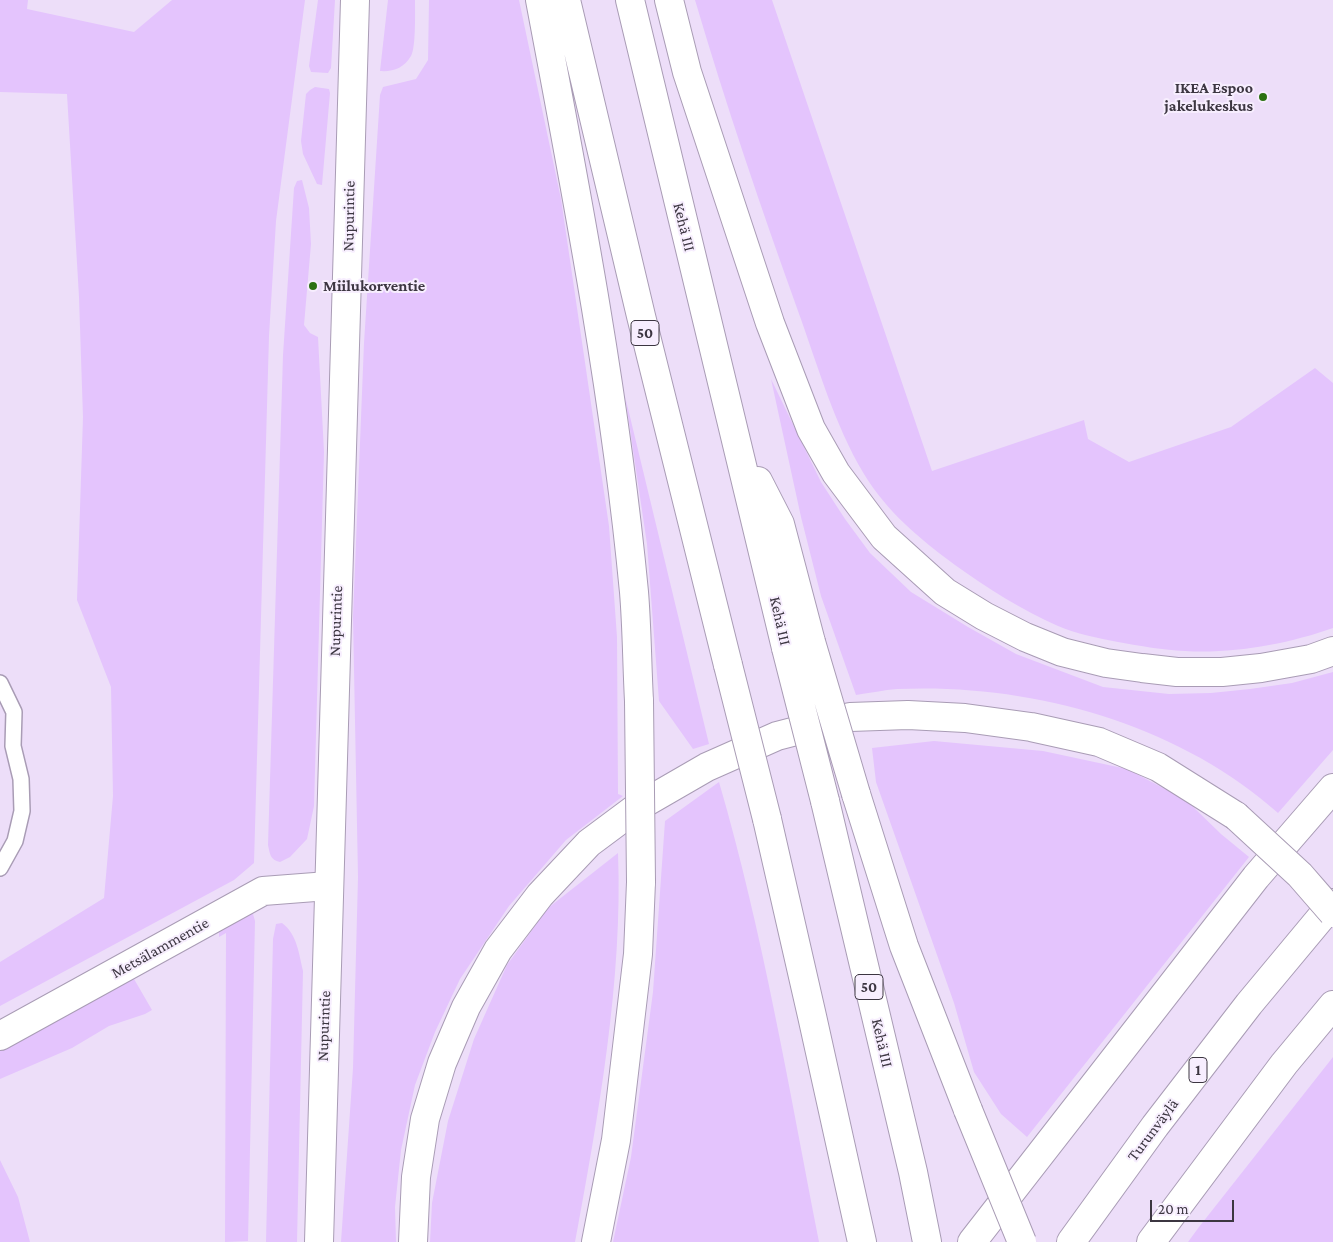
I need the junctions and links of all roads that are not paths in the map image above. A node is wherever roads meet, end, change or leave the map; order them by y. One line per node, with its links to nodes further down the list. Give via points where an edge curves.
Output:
1 (355, 0): 12 (main road, Nupurintie)
2 (540, 0): 19 (main road, bridge, via 574,182 620,467 634,594 639,701 641,882 638,954 616,1140)
3 (566, 0): 20 (main road, 50, bridge, via 767,819)
4 (630, 0): 6 (main road, Kehä III / 50, via 735,435)
5 (669, 0): 7 (main road, via 687,72 764,305 811,429 836,473 884,537 945,592 984,616 1062,652 1142,668 1222,672 1301,661)
6 (798, 645): 21 (main road, Kehä III / 50, bridge, via 825,801); 23 (main road, bridge, via 856,794 904,946)
7 (1333, 651)
8 (0, 683): 9 (lane, via 14,712)
9 (7, 749): 11 (lane, via 21,779 22,811 14,841)
10 (1333, 788): 22 (main road, via 1256,877)
11 (0, 868)
12 (328, 886): 16 (main road, Metsälammentie, via 263,890); 17 (main road, Nupurintie)
13 (1333, 904): 24 (main road, Turunväylä / 1, via 1249,1004)
14 (1333, 912): 18 (main road, bridge, via 1300,874 1236,816 1158,767 1099,742 1031,727 965,718 908,715 850,717 777,736 707,767 636,808 589,843 540,896 498,950 466,1007 442,1063 425,1119 416,1177)
15 (1333, 1005): 25 (main road, via 1284,1064)
16 (0, 1036)
17 (319, 1242)
18 (413, 1242)
19 (596, 1242)
20 (862, 1242)
21 (927, 1242)
22 (972, 1242)
23 (1022, 1242)
24 (1071, 1242)
25 (1151, 1242)

